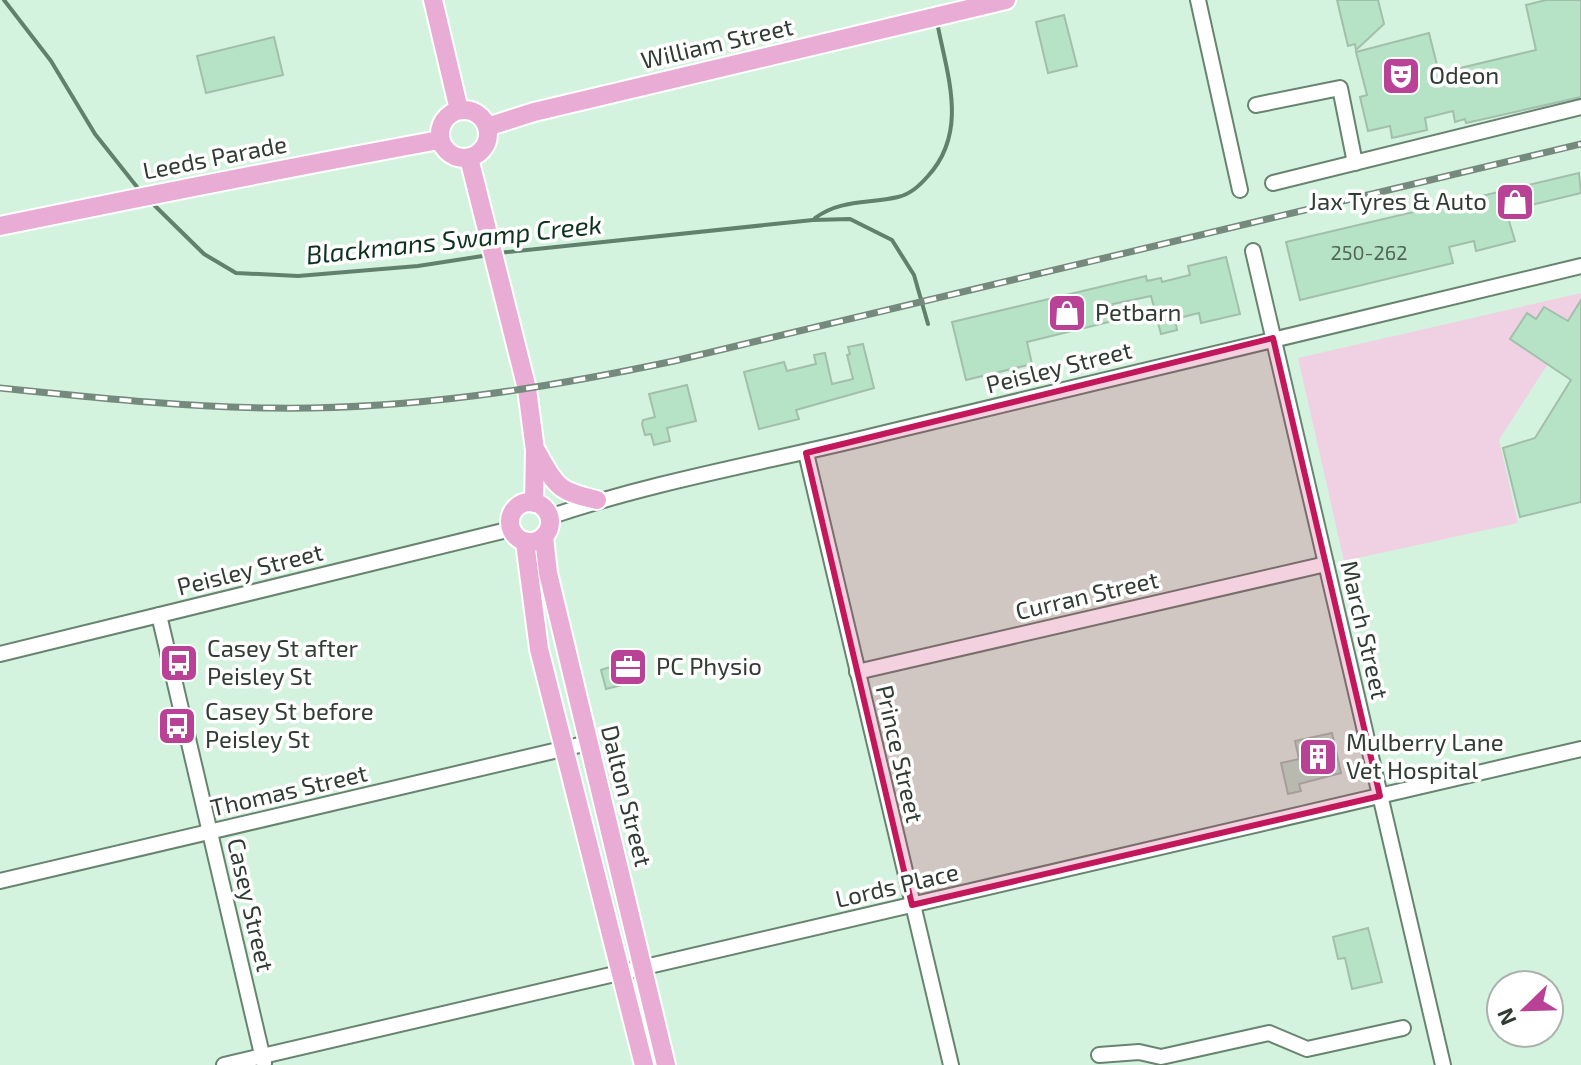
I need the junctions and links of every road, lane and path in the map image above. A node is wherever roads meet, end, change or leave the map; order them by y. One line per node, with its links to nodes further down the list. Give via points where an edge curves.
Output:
1 (433, 0): 6 (main road)
2 (1006, 0): 7 (main road, William Street)
3 (1198, 0): 12 (street)
4 (1256, 105): 10 (street, via 1340,88)
5 (1581, 107): 10 (street)
6 (459, 110): 7 (main road, via 479,115); 8 (main road, via 445,117)
7 (487, 127): 9 (main road, via 483,150)
8 (439, 140): 9 (main road, via 454,157); 13 (main road, Leeds Parade)
9 (469, 158): 17 (main road, via 527,389)
10 (1355, 163): 11 (street)
11 (1273, 183)
12 (1240, 190)
13 (0, 226)
14 (1253, 251): 16 (street, March Street)
15 (1581, 266): 16 (street, Peisley Street)
16 (1273, 338): 18 (street, Peisley Street); 25 (street, March Street)
17 (535, 450): 19 (main road, via 554,483 567,493); 20 (main road)
18 (806, 453): 19 (street, Peisley Street); 28 (street, Prince Street)
19 (597, 500): 21 (street, Peisley Street)
20 (534, 503): 21 (main road); 22 (main road, via 517,507)
21 (549, 517): 23 (main road)
22 (511, 529): 24 (main road); 26 (street, Peisley Street)
23 (544, 537): 24 (main road); 29 (main road, Dalton Street)
24 (525, 542): 30 (main road, Dalton Street, via 539,649)
25 (1326, 564): 28 (street, Curran Street); 32 (street, March Street)
26 (159, 615): 27 (street, Peisley Street); 33 (street, Casey Street)
27 (0, 654)
28 (857, 672): 35 (street, Prince Street)
29 (588, 743): 30 (street, Thomas Street); 36 (main road, Dalton Street)
30 (564, 749): 33 (street, Thomas Street); 37 (main road, Dalton Street)
31 (1581, 749): 32 (street, Lords Place)
32 (1380, 796): 35 (street, Lords Place); 45 (street, March Street)
33 (210, 832): 34 (street, Thomas Street); 40 (street, Casey Street)
34 (0, 881)
35 (912, 905): 36 (street, Lords Place); 44 (street, Prince Street)
36 (643, 968): 37 (street, Lords Place); 43 (main road, Dalton Street)
37 (621, 973): 40 (street, Lords Place); 42 (main road, Dalton Street)
38 (1403, 1028): 39 (street, via 1307,1049 1269,1033 1161,1057 1139,1052)
39 (1099, 1055)
40 (264, 1060): 41 (street, Lords Place)
41 (224, 1065)
42 (644, 1065)
43 (666, 1065)
44 (951, 1065)
45 (1443, 1065)

